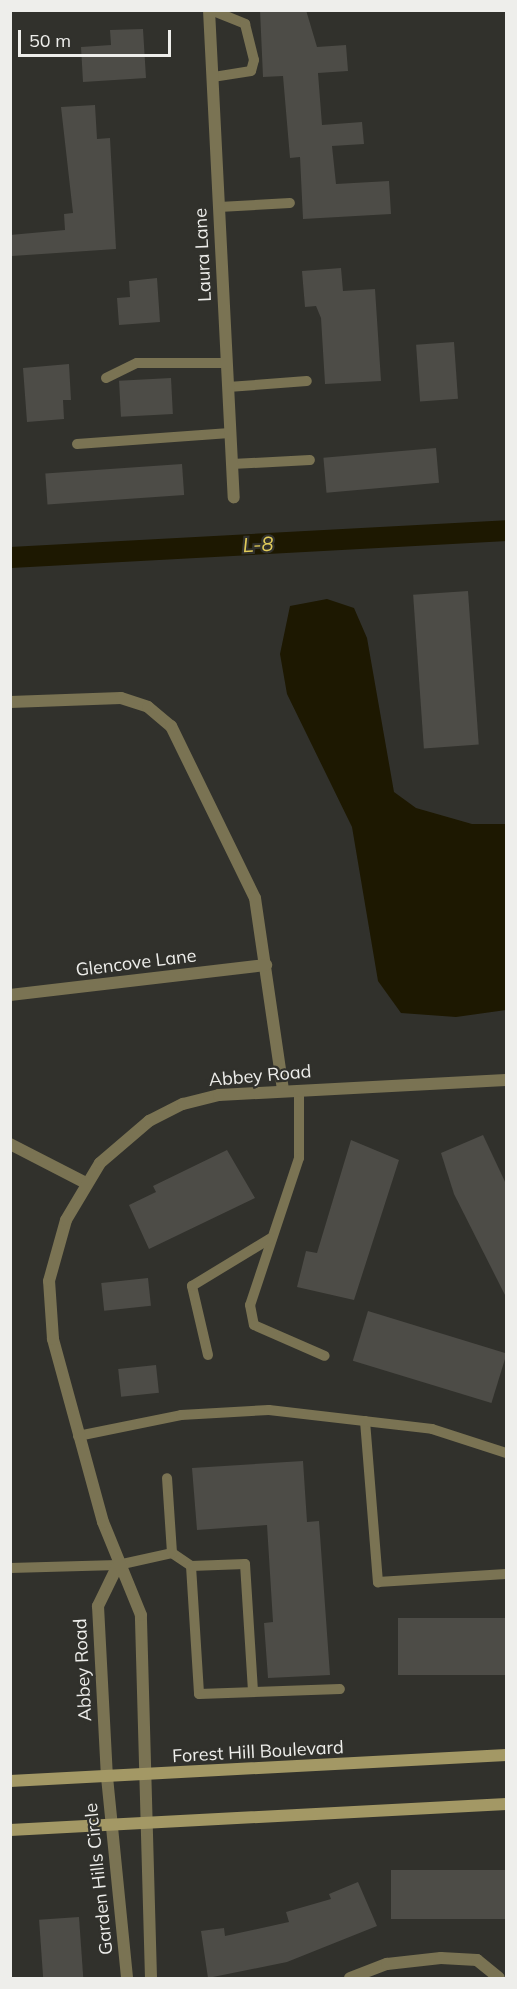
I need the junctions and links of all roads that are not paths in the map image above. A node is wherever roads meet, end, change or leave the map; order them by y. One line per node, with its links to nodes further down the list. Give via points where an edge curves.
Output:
1 (210, 10): 2 (street, Laura Lane); 2 (lane, via 245,24 254,60 251,71)
2 (212, 77): 4 (street, Laura Lane)
3 (290, 203): 4 (lane)
4 (219, 207): 5 (street, Laura Lane)
5 (227, 363): 6 (lane, via 137,363); 8 (street, Laura Lane)
6 (106, 378)
7 (307, 381): 8 (lane)
8 (228, 387): 9 (street, Laura Lane)
9 (230, 432): 10 (lane); 12 (street, Laura Lane)
10 (77, 444)
11 (310, 460): 12 (lane)
12 (232, 464): 13 (street, Laura Lane)
13 (234, 497)
14 (10, 702): 15 (street, via 121,698 148,707 171,726 255,898)
15 (266, 965): 16 (street, Glencove Lane); 19 (street)
16 (10, 995)
17 (507, 1080): 18 (street, Abbey Road)
18 (299, 1090): 19 (street, Abbey Road); 22 (lane, via 299,1158)
19 (283, 1091): 21 (street, Abbey Road, via 183,1104 122,1142)
20 (10, 1144): 21 (street)
21 (86, 1183): 26 (street, Abbey Road, via 55,1251 49,1291 53,1340)
22 (271, 1238): 23 (lane, via 192,1286); 24 (lane, via 250,1305 254,1324)
23 (208, 1354)
24 (325, 1356)
25 (364, 1421): 26 (lane, via 269,1410 181,1415); 27 (lane, via 432,1429); 33 (lane, via 378,1582)
26 (78, 1436): 30 (street, Abbey Road)
27 (507, 1453)
28 (167, 1478): 29 (lane)
29 (172, 1553): 30 (lane); 31 (lane)
30 (118, 1565): 32 (lane); 37 (street, Abbey Road, via 141,1615); 38 (street, Abbey Road, via 98,1606)
31 (190, 1566): 35 (lane, via 199,1694); 35 (lane, via 245,1563)
32 (10, 1568)
33 (507, 1574)
34 (340, 1689): 35 (lane)
35 (253, 1692)
36 (507, 1755): 37 (main road, Forest Hill Boulevard)
37 (146, 1776): 38 (main road, Forest Hill Boulevard); 41 (street)
38 (107, 1777): 39 (main road, Forest Hill Boulevard); 42 (street, Garden Hills Circle)
39 (10, 1781)
40 (507, 1804): 41 (main road)
41 (149, 1823): 42 (main road); 45 (street)
42 (112, 1825): 43 (main road); 44 (street, Garden Hills Circle)
43 (10, 1830)
44 (127, 1978)
45 (151, 1978)
46 (350, 1978): 47 (street, via 387,1964 441,1958 477,1960)
47 (499, 1978)

